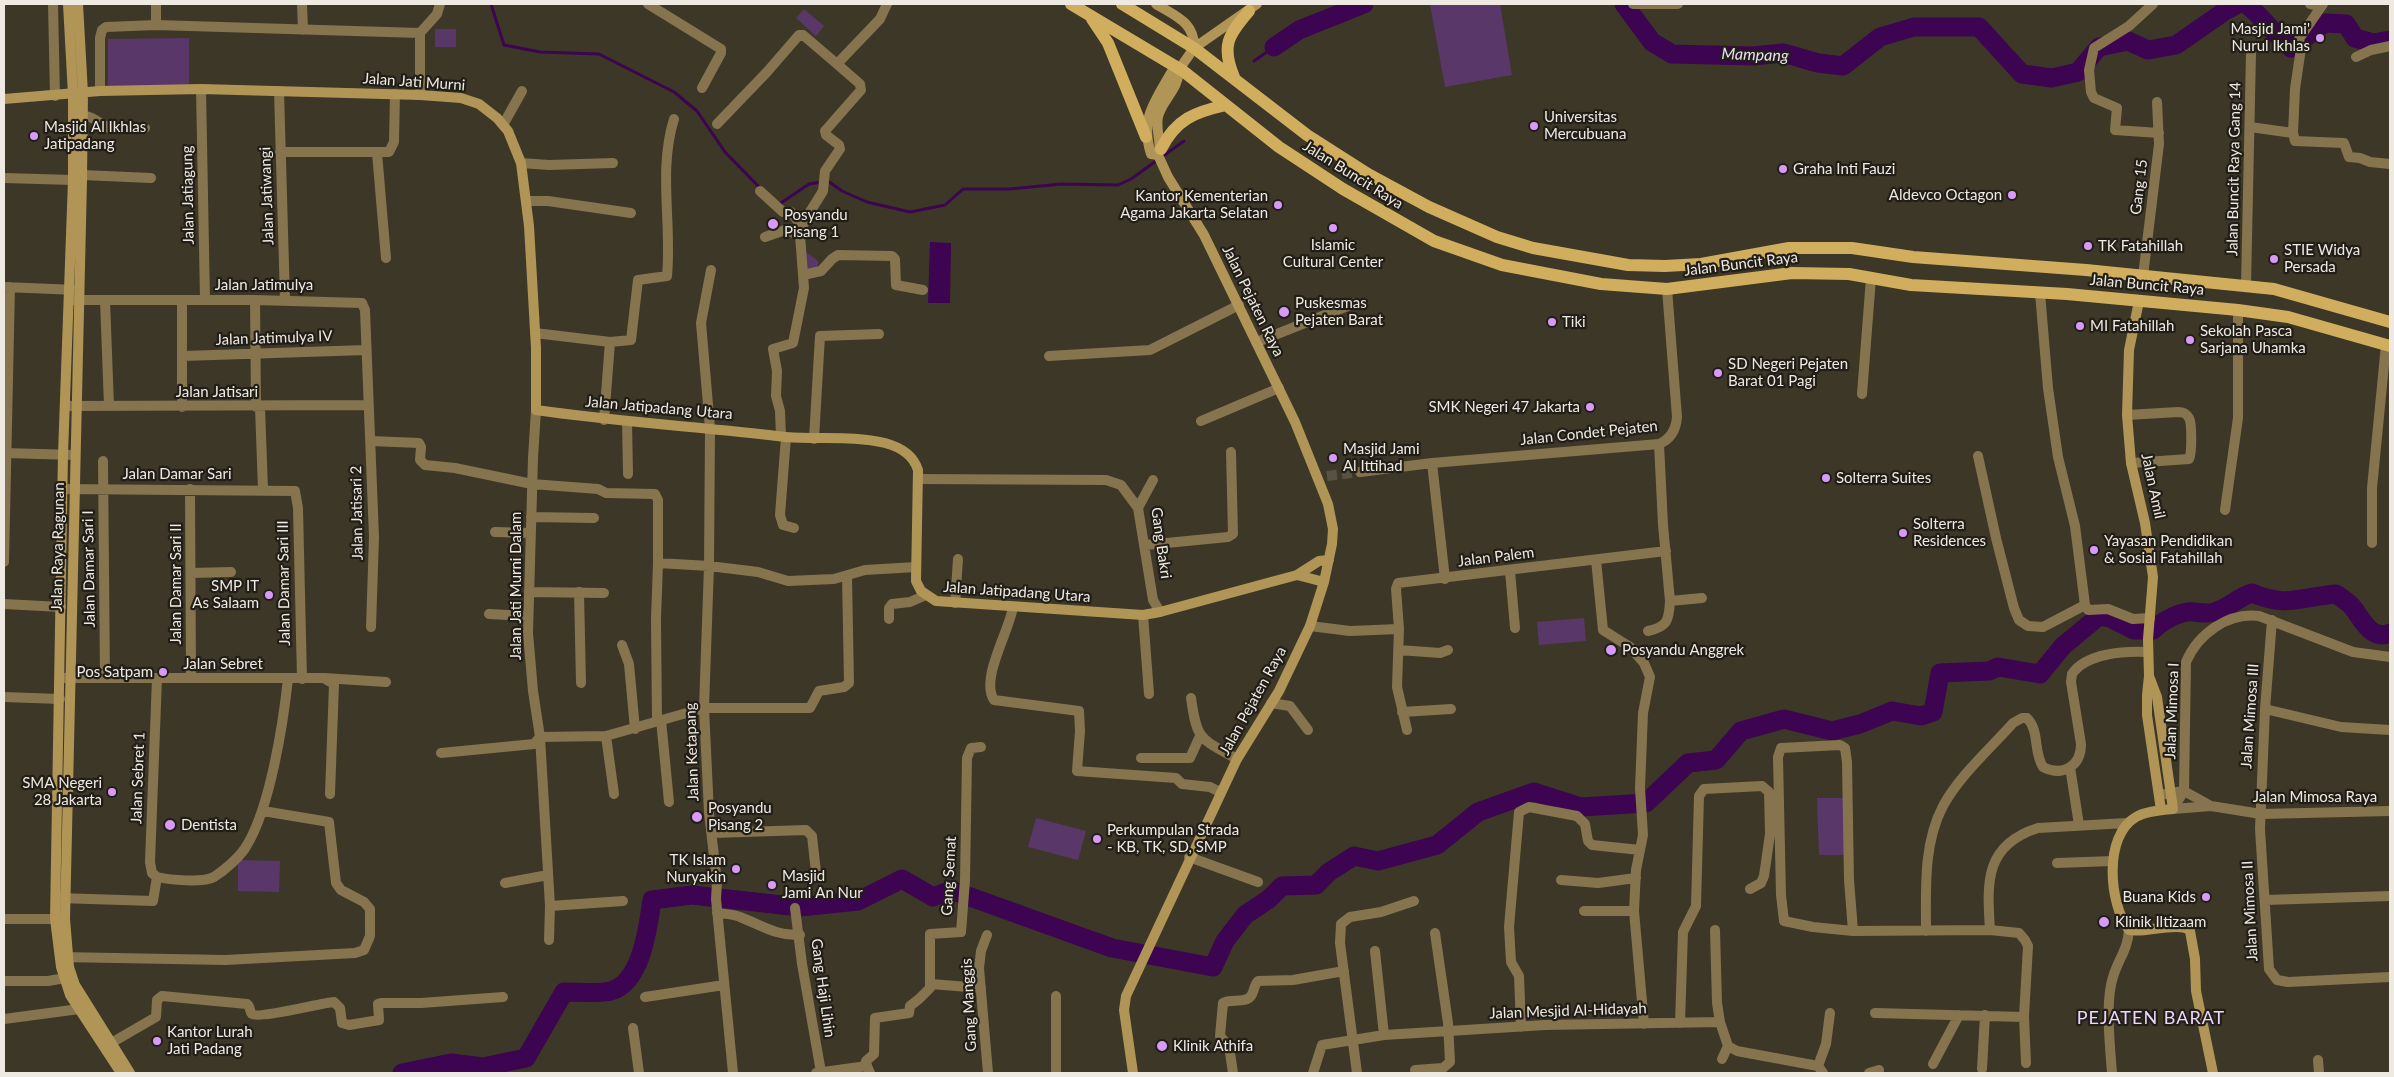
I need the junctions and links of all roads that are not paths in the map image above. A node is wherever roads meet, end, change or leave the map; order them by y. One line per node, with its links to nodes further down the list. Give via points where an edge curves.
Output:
1 (53, 4): 36 (street)
2 (68, 4): 33 (street, Jalan Raya Ragunan)
3 (78, 4): 33 (street, Jalan Raya Ragunan)
4 (156, 4): 18 (street)
5 (302, 4): 19 (street)
6 (440, 4): 20 (street, via 437,14)
7 (648, 4): 28 (street, via 721,49 722,53)
8 (887, 4): 25 (street, via 880,19)
9 (1071, 4): 17 (main road, Jalan Buncit Raya)
10 (1122, 4): 22 (main road, Jalan Buncit Raya)
11 (1156, 4): 22 (street, via 1190,26)
12 (1633, 4): 13 (street)
13 (1678, 4)
14 (2153, 4): 46 (street, via 2129,26 2097,45 2089,70 2094,98 2117,107 2115,130)
15 (2318, 5): 47 (street, via 2300,44)
16 (1253, 7): 22 (street); 27 (main road, via 1236,26 1227,46 1228,63)
17 (1090, 16): 26 (main road, Jalan Buncit Raya); 48 (main road, via 1108,43)
18 (156, 25): 19 (street); 30 (street, via 106,27 102,30)
19 (303, 30): 20 (street)
20 (420, 33): 35 (street)
21 (2390, 46): 24 (street)
22 (1194, 48): 26 (street); 27 (main road, Jalan Buncit Raya)
23 (2252, 53): 44 (street, Jalan Buncit Raya Gang 14)
24 (2356, 57)
25 (837, 64): 42 (street, via 800,35); 61 (street, via 860,84 861,89 826,130 826,135 840,149 825,171 823,191)
26 (1178, 70): 39 (main road, Jalan Buncit Raya); 48 (street, via 1171,73 1150,109); 50 (street, Jalan Pejaten Raya, via 1179,79 1158,116)
27 (1235, 80): 64 (main road, Jalan Buncit Raya, via 1315,141 1376,178 1428,207 1497,237 1533,248 1628,265 1673,266)
28 (702, 88)
29 (201, 89): 30 (street, Jalan Jati Murni); 31 (street, Jalan Jati Murni); 78 (street, Jalan Jatiagung)
30 (100, 91): 33 (street, Jalan Jati Murni)
31 (279, 91): 34 (street, Jalan Jati Murni); 49 (street, Jalan Jatiwangi)
32 (522, 91): 43 (street)
33 (78, 94): 36 (street, Jalan Jati Murni); 40 (street, Jalan Raya Ragunan); 55 (street, Jalan Raya Ragunan)
34 (395, 94): 35 (street, Jalan Jati Murni); 51 (street, via 392,149 387,153)
35 (420, 95): 43 (street, Jalan Jati Murni, via 470,100 488,110)
36 (56, 96): 37 (street, Jalan Jati Murni)
37 (4, 99)
38 (2157, 102): 46 (street, Gang 15)
39 (1230, 107): 50 (main road, via 1208,109 1190,116 1171,131); 72 (main road, Jalan Buncit Raya, via 1279,147 1330,181 1434,241 1511,266 1602,284)
40 (83, 116): 45 (street, via 109,128); 55 (street, Jalan Raya Ragunan)
41 (674, 119): 88 (street, via 665,164 667,277 638,279 631,340)
42 (717, 124)
43 (503, 125): 52 (street, Jalan Jati Murni, via 515,143)
44 (2250, 127): 47 (street); 70 (street, Jalan Buncit Raya Gang 14)
45 (145, 128)
46 (2159, 133): 67 (street, Gang 15)
47 (2293, 133): 54 (street, via 2295,141 2344,143 2349,157)
48 (1146, 136): 50 (street, Jalan Pejaten Raya, via 1152,154)
49 (280, 152): 51 (street); 80 (street, Jalan Jatiwangi)
50 (1159, 152): 83 (street, Jalan Pejaten Raya, via 1166,173 1204,235)
51 (377, 153): 63 (street)
52 (521, 163): 53 (street); 59 (street, Jalan Jati Murni)
53 (613, 164)
54 (2390, 164)
55 (78, 177): 56 (street); 57 (street); 75 (street, Jalan Raya Ragunan)
56 (4, 178)
57 (151, 178)
58 (760, 190): 61 (street, via 783,212 791,212)
59 (526, 201): 60 (street); 86 (street, Jalan Jati Murni)
60 (631, 213)
61 (802, 231): 62 (street, via 785,230); 66 (street)
62 (765, 237)
63 (386, 258)
64 (1724, 260): 67 (main road, Jalan Buncit Raya, via 1789,248 1852,248 1913,257); 69 (main road, via 1722,269)
65 (711, 270): 108 (street, Jalan Ketapang, via 702,323)
66 (803, 275): 73 (street, via 821,271 838,255 892,256 895,259 896,285); 109 (street, via 802,302 793,343 773,349 777,371 776,396)
67 (2143, 276): 70 (main road, Jalan Buncit Raya)
68 (1871, 278): 69 (main road, Jalan Buncit Raya, via 1849,274 1792,273); 74 (main road, Jalan Buncit Raya, via 1911,285); 97 (street)
69 (1728, 282): 72 (main road, Jalan Buncit Raya)
70 (2246, 286): 85 (main road, Jalan Buncit Raya, via 2274,289)
71 (7, 287): 75 (street, Jalan Jatimulya); 95 (street)
72 (1667, 289): 112 (street, Jalan Condet Pejaten, via 1677,417 1673,434)
73 (923, 290)
74 (2040, 293): 81 (main road, Jalan Buncit Raya); 165 (street, via 2053,423 2075,526)
75 (72, 294): 76 (street, Jalan Jatimulya); 99 (street, Jalan Raya Ragunan)
76 (106, 300): 77 (street, Jalan Jatimulya); 100 (street)
77 (182, 300): 78 (street, Jalan Jatimulya); 93 (street)
78 (205, 300): 79 (street, Jalan Jatimulya)
79 (255, 300): 80 (street, Jalan Jatimulya); 92 (street)
80 (286, 300): 91 (street, Jalan Jatimulya, via 362,302)
81 (2139, 301): 84 (main road, Jalan Buncit Raya); 104 (street, Jalan Amil, via 2128,350)
82 (1355, 303): 89 (street)
83 (1239, 305): 89 (street, Jalan Pejaten Raya); 94 (street, via 1150,350)
84 (2238, 310): 90 (main road, Jalan Buncit Raya, via 2288,317); 133 (street, via 2238,418)
85 (2390, 319)
86 (535, 333): 88 (street); 103 (street, Jalan Jati Murni)
87 (879, 334): 110 (street, via 820,336)
88 (610, 342): 105 (street)
89 (1257, 342): 96 (street, Jalan Pejaten Raya)
90 (2388, 346): 140 (street, via 2372,488)
91 (366, 350): 92 (street, Jalan Jatimulya IV); 98 (street, Jalan Jatimulya)
92 (256, 354): 93 (street, Jalan Jatimulya IV); 102 (street)
93 (183, 356): 101 (street)
94 (1049, 356)
95 (6, 382): 114 (street)
96 (1279, 388): 107 (street); 144 (street, Jalan Pejaten Raya, via 1323,476 1332,523)
97 (1862, 394)
98 (368, 402): 102 (street, Jalan Jatisari); 111 (street, Jalan Jatisari 2)
99 (70, 406): 100 (street, Jalan Jatisari); 115 (street, Jalan Raya Ragunan); 116 (street, Jalan Raya Ragunan)
100 (109, 406): 101 (street, Jalan Jatisari)
101 (182, 406): 102 (street, Jalan Jatisari)
102 (258, 407): 126 (street)
103 (536, 410): 105 (street, Jalan Jatipadang Utara); 125 (street, Jalan Jati Murni Dalam)
104 (2127, 415): 120 (street, Jalan Amil); 120 (street, via 2178,412 2185,413 2190,419 2189,459)
105 (604, 420): 106 (street, Jalan Jatipadang Utara)
106 (627, 421): 108 (street, Jalan Jatipadang Utara); 122 (street)
107 (1201, 421)
108 (710, 428): 109 (street, Jalan Jatipadang Utara); 148 (street, Jalan Ketapang)
109 (784, 436): 110 (street, Jalan Jatipadang Utara); 137 (street, via 780,515 783,524)
110 (814, 438): 123 (street, Jalan Jatipadang Utara, via 873,441 896,447 914,459)
111 (371, 441): 125 (street, via 417,443 421,447 420,460 425,465); 176 (street, Jalan Jatisari 2, via 374,537)
112 (1659, 444): 119 (street, Jalan Condet Pejaten); 142 (street)
113 (1231, 452): 141 (street, via 1233,534 1228,538)
114 (5, 453): 115 (street); 136 (street)
115 (63, 454): 116 (street); 127 (street, Jalan Raya Ragunan)
116 (74, 455): 128 (street, Jalan Raya Ragunan)
117 (1978, 456): 165 (street, via 1998,547 2019,620 2028,626 2043,627)
118 (103, 460): 129 (street, Jalan Damar Sari I)
119 (1432, 463): 121 (street, Jalan Condet Pejaten); 155 (street, Jalan Palem)
120 (2131, 463): 174 (street, Jalan Amil, via 2151,559 2153,577)
121 (1360, 472)
122 (628, 474)
123 (918, 479): 132 (street, via 1106,480 1121,486); 149 (street, Jalan Jatipadang Utara)
124 (1154, 480): 132 (street, Gang Bakri)
125 (532, 484): 134 (street, Jalan Jati Murni Dalam); 147 (street, via 598,489 606,493 655,494 658,500)
126 (263, 487): 130 (street, Jalan Damar Sari); 131 (street, Jalan Damar Sari)
127 (62, 489): 128 (street, Jalan Damar Sari); 166 (street, Jalan Raya Ragunan)
128 (74, 489): 129 (street, Jalan Damar Sari); 186 (street, Jalan Raya Ragunan)
129 (103, 489): 130 (street, Jalan Damar Sari); 187 (street, Jalan Damar Sari I)
130 (190, 489): 152 (street, Jalan Damar Sari II)
131 (292, 490): 192 (street, Jalan Damar Sari III, via 297,493 298,508)
132 (1138, 508): 141 (street, Gang Bakri)
133 (2225, 510)
134 (531, 517): 135 (street); 139 (street, Jalan Jati Murni Dalam)
135 (594, 518)
136 (4, 527): 146 (street)
137 (794, 528)
138 (495, 532): 139 (street)
139 (530, 533): 157 (street, Jalan Jati Murni Dalam)
140 (2372, 543)
141 (1146, 544): 168 (street, Gang Bakri, via 1154,600)
142 (1666, 551): 145 (street, Jalan Palem); 162 (street)
143 (958, 558): 163 (street)
144 (1329, 560): 153 (street, Jalan Jatipadang Utara, via 1318,561); 156 (street, Jalan Pejaten Raya)
145 (1596, 560): 150 (street, Jalan Palem); 235 (street, via 1603,630 1630,647 1649,673 1643,713 1640,788 1643,835)
146 (4, 562)
147 (658, 563): 148 (street); 206 (street)
148 (709, 566): 154 (street, via 758,572 788,581); 202 (street, Jalan Ketapang)
149 (916, 567): 154 (street, via 865,570); 160 (street, Jalan Jatipadang Utara, via 917,585)
150 (1510, 571): 155 (street, Jalan Palem); 177 (street)
151 (231, 572): 152 (street)
152 (191, 573): 189 (street, Jalan Damar Sari II)
153 (1298, 575): 156 (street); 168 (street, Jalan Jatipadang Utara)
154 (848, 576): 202 (street, via 847,685 818,692 809,708)
155 (1445, 579): 178 (street, via 1397,585)
156 (1324, 582): 175 (street, Jalan Pejaten Raya)
157 (529, 592): 158 (street); 171 (street, Jalan Jati Murni Dalam)
158 (579, 592): 159 (street); 194 (street)
159 (604, 593)
160 (926, 595): 163 (street, Jalan Jatipadang Utara, via 936,601); 172 (street, via 890,605)
161 (1702, 598): 162 (street)
162 (1670, 602): 179 (street, via 1664,624 1660,629)
163 (955, 603): 167 (street, Jalan Jatipadang Utara)
164 (4, 604): 166 (street)
165 (2085, 606): 174 (street, via 2090,610 2103,608)
166 (60, 607): 186 (street, Jalan Raya Ragunan)
167 (1013, 607): 170 (street, Jalan Jatipadang Utara); 219 (street, via 990,676 994,700 1079,711 1078,771 1176,778 1182,784 1210,787)
168 (1160, 612): 170 (street, Jalan Jatipadang Utara)
169 (489, 614): 171 (street)
170 (1143, 615): 197 (street)
171 (528, 616): 213 (street, Jalan Jati Murni Dalam)
172 (889, 619)
173 (2272, 620): 184 (street, Jalan Mimosa I, via 2353,652); 204 (street, Jalan Mimosa III); 220 (street, Jalan Mimosa I, via 2247,615 2232,618 2192,648 2186,662)
174 (2149, 621): 183 (street, Jalan Amil)
175 (1310, 626): 178 (street, via 1350,631); 201 (street, Jalan Pejaten Raya)
176 (371, 627)
177 (1515, 628)
178 (1399, 629): 181 (street)
179 (1648, 631)
180 (622, 645): 207 (street, via 629,664)
181 (1399, 650): 182 (street, via 1440,653); 205 (street, via 1397,687)
182 (1448, 650)
183 (2147, 652): 185 (street, Jalan Amil); 218 (street, via 2108,656 2086,662 2074,671 2071,682 2081,753)
184 (2390, 657)
185 (2149, 676): 221 (street, Jalan Amil, via 2157,697); 224 (street, Jalan Amil, via 2147,715)
186 (65, 678): 187 (street, Jalan Sebret); 200 (street, Jalan Raya Ragunan); 248 (street, Jalan Raya Ragunan)
187 (106, 678): 188 (street, Jalan Sebret)
188 (157, 678): 189 (street, Jalan Sebret); 241 (street, Jalan Sebret 1, via 150,862 152,873)
189 (191, 678): 191 (street, Jalan Sebret)
190 (324, 678): 192 (street, Jalan Sebret); 193 (street, Jalan Sebret); 195 (street)
191 (288, 679): 192 (street, Jalan Sebret); 229 (street)
192 (302, 679)
193 (386, 682)
194 (581, 683)
195 (334, 684): 196 (street); 222 (street)
196 (374, 686)
197 (1149, 694)
198 (4, 697): 200 (street)
199 (1191, 698): 212 (street, via 1195,726)
200 (60, 699): 248 (street, Jalan Raya Ragunan)
201 (1271, 704): 208 (street, via 1290,706); 217 (street, Jalan Pejaten Raya)
202 (704, 708): 206 (street); 234 (street, Jalan Ketapang)
203 (1451, 708): 205 (street)
204 (2265, 709): 210 (street, via 2341,727); 231 (street, Jalan Mimosa III)
205 (1402, 712): 209 (street)
206 (659, 720): 207 (street); 225 (street)
207 (634, 729): 211 (street)
208 (1308, 730)
209 (1407, 730)
210 (2390, 730)
211 (606, 736): 213 (street); 223 (street)
212 (1200, 736): 216 (street, via 1190,758); 217 (street, via 1208,744)
213 (540, 738): 215 (street, via 534,744); 240 (street, Jalan Jati Murni Dalam)
214 (981, 746): 274 (street, Gang Semat, via 971,748 967,758 965,880 960,933 930,934)
215 (441, 753)
216 (1140, 758)
217 (1237, 759): 219 (street, Jalan Pejaten Raya)
218 (2070, 767): 233 (street); 263 (street, via 2052,770 2043,767 2033,727 2027,718 2013,723 1992,746 1948,799 1937,824 1930,845 1926,879)
219 (1220, 792): 236 (street, Jalan Pejaten Raya)
220 (2184, 792): 221 (street); 226 (street, Jalan Mimosa Raya); 227 (street)
221 (2171, 793): 224 (street); 227 (street, Jalan Amil)
222 (330, 794)
223 (614, 794)
224 (2160, 795): 228 (street, Jalan Amil)
225 (669, 802)
226 (2211, 806): 227 (street, Jalan Mimosa Raya); 231 (street, Jalan Mimosa Raya)
227 (2173, 809): 228 (street)
228 (2161, 810): 232 (street, via 2137,816)
229 (263, 811): 241 (street, via 243,852 214,877 202,880); 269 (street, via 329,822 336,883 341,890 364,902 370,909 370,936 364,950 226,960)
230 (2390, 812): 231 (street, Jalan Mimosa Raya)
231 (2261, 814): 249 (street, Jalan Mimosa II)
232 (2127, 823): 233 (street); 237 (street, via 2119,836)
233 (2078, 826): 261 (street, via 2038,828 2026,832 2001,852 1991,870 1988,888)
234 (712, 833): 239 (street, via 806,830 812,836); 256 (street, Jalan Ketapang)
235 (1640, 850): 242 (street); 290 (street, via 1592,845 1588,841 1585,824 1577,816 1529,807 1518,812 1510,927 1511,962 1518,976)
236 (1190, 857): 244 (street); 312 (street, Jalan Pejaten Raya, via 1124,1006)
237 (2113, 861): 238 (street); 262 (street, via 2115,892)
238 (2057, 863)
239 (816, 872)
240 (548, 875): 245 (street); 252 (street, Jalan Jati Murni Dalam)
241 (157, 877): 248 (street, via 153,901)
242 (1636, 878): 243 (street, via 1598,883); 255 (street)
243 (1561, 880)
244 (1258, 882)
245 (506, 883)
246 (1750, 889): 288 (street, via 1762,882 1764,876 1770,834 1769,792 1762,786 1704,789 1699,796 1696,906 1683,932)
247 (2390, 896): 249 (street)
248 (60, 898): 258 (street, Jalan Raya Ragunan)
249 (2265, 900): 272 (street, Jalan Mimosa II, via 2267,960 2277,980)
250 (623, 901): 252 (street)
251 (1414, 901): 270 (street, via 1344,920 1340,924)
252 (550, 906): 267 (street, Jalan Jati Murni Dalam)
253 (795, 908): 265 (street, Gang Haji Lihin)
254 (1584, 911): 255 (street)
255 (1634, 911): 289 (street)
256 (717, 913): 265 (street, via 736,916 771,932); 275 (street, Jalan Ketapang)
257 (4, 919): 258 (street)
258 (60, 919): 269 (street, Jalan Raya Ragunan)
259 (1715, 930): 287 (street)
260 (1853, 930): 260 (street, via 1813,927 1783,919 1778,758 1781,748 1840,745 1844,748); 263 (street)
261 (1990, 930): 263 (street); 285 (street, via 2014,931 2028,946)
262 (2129, 930): 315 (street, via 2128,942 2112,978 2110,993); 316 (street, via 2137,932 2182,926 2190,931 2196,991)
263 (1926, 931)
264 (1435, 933): 292 (street)
265 (800, 935): 309 (street, Gang Haji Lihin)
266 (987, 935): 276 (street, Gang Manggis, via 980,958)
267 (549, 940)
268 (1375, 951): 293 (street)
269 (63, 957): 271 (street, Jalan Raya Ragunan)
270 (1344, 971): 294 (street); 313 (street, via 1293,980 1258,981 1250,997 1223,1003 1220,1036 1229,1046)
271 (68, 977): 273 (street); 280 (street, Jalan Raya Ragunan, via 70,995)
272 (2390, 977)
273 (4, 981)
274 (931, 984): 276 (street); 302 (street, via 928,992 910,1006 909,1013 875,1018 874,1054 866,1061)
275 (724, 985): 279 (street); 308 (street, Jalan Ketapang)
276 (981, 988): 310 (street, Gang Manggis)
277 (1056, 996): 311 (street)
278 (503, 997): 295 (street, via 381,1003 378,1004 379,1020 348,1025 342,1023 340,1008 334,1002 255,1015 247,1004 162,996 157,1000 156,1017)
279 (646, 997)
280 (84, 1009): 286 (street); 295 (street, Jalan Raya Ragunan)
281 (1830, 1013): 304 (street)
282 (1875, 1013): 283 (street)
283 (1959, 1015): 284 (street); 300 (street)
284 (1985, 1015): 285 (street); 301 (street)
285 (2024, 1017): 299 (street)
286 (4, 1019)
287 (1720, 1022): 288 (street, Jalan Mesjid Al-Hidayah); 296 (street)
288 (1680, 1023): 289 (street, Jalan Mesjid Al-Hidayah)
289 (1644, 1024): 290 (street, Jalan Mesjid Al-Hidayah)
290 (1521, 1027): 292 (street, Jalan Mesjid Al-Hidayah)
291 (633, 1028): 307 (street)
292 (1449, 1030): 293 (street, Jalan Mesjid Al-Hidayah); 303 (street, via 1449,1065)
293 (1384, 1034): 294 (street, Jalan Mesjid Al-Hidayah)
294 (1352, 1039): 306 (street, Jalan Mesjid Al-Hidayah, via 1320,1046); 314 (street)
295 (108, 1045): 305 (street, Jalan Raya Ragunan)
296 (1728, 1046): 297 (street); 304 (street, via 1736,1051)
297 (1722, 1059)
298 (2318, 1060): 317 (street)
299 (2026, 1063)
300 (1933, 1064)
301 (1982, 1069)
302 (868, 1070): 309 (street)
303 (1415, 1070)
304 (1821, 1070)
305 (128, 1072)
306 (1315, 1072)
307 (639, 1073)
308 (733, 1073)
309 (818, 1073)
310 (988, 1073)
311 (1056, 1073)
312 (1133, 1073)
313 (1233, 1073)
314 (1357, 1073)
315 (2112, 1073)
316 (2213, 1073)
317 (2319, 1073)

